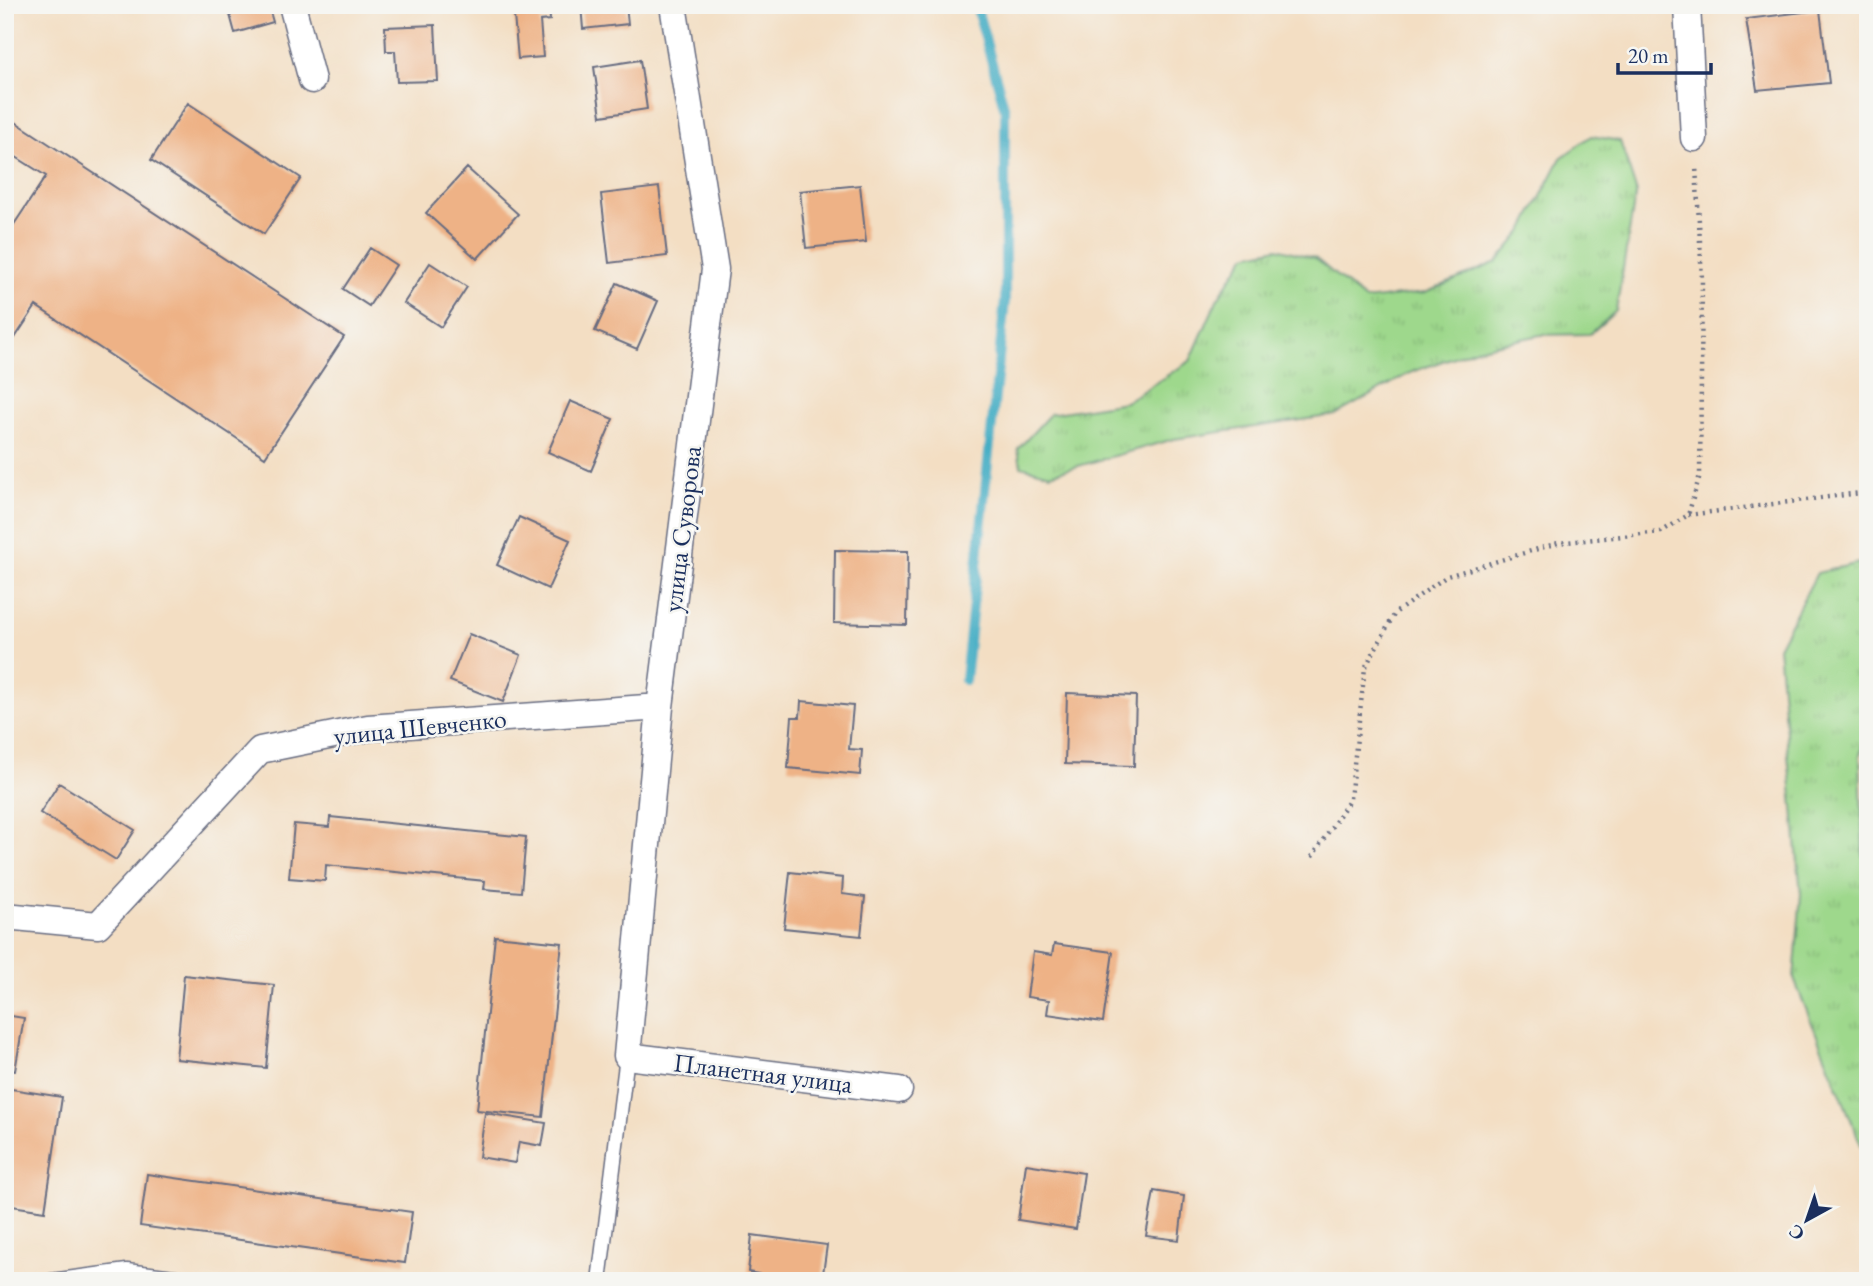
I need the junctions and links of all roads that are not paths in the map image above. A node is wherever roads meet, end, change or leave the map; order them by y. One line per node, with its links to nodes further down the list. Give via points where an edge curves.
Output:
1 (292, 5): 4 (street)
2 (673, 5): 6 (street, улица Суворова, via 715,269)
3 (1687, 5): 5 (street)
4 (312, 80)
5 (1694, 138)
6 (660, 707): 7 (street, улица Шевченко, via 368,728 260,750 98,925); 8 (street, улица Суворова)
7 (5, 916)
8 (627, 1056): 9 (street, Планетная улица); 12 (lane)
9 (899, 1090)
10 (51, 1281): 11 (lane, via 127,1271)
11 (205, 1281)
12 (599, 1281)

